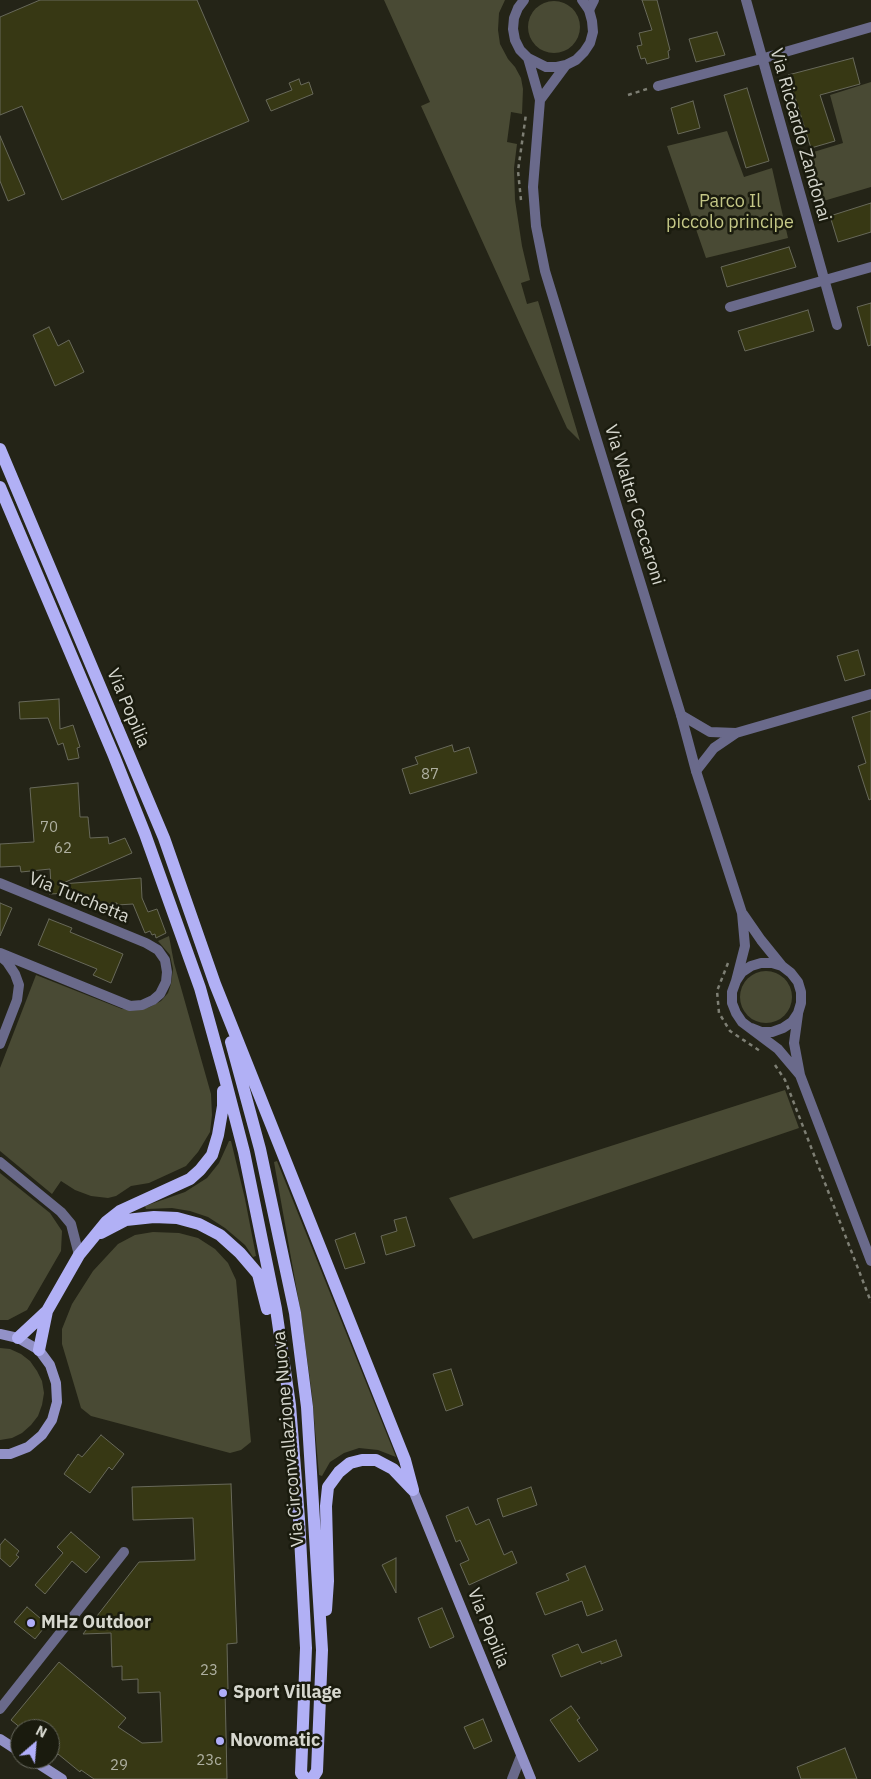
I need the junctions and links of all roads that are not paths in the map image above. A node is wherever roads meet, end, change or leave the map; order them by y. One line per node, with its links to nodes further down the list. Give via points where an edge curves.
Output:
1 (524, 0): 7 (street, Via Walter Ceccaroni, via 514,18 513,29 518,45)
2 (582, 0): 5 (street)
3 (594, 0): 5 (street)
4 (746, 0): 8 (street, Via Riccardo Zandonai)
5 (589, 10): 9 (street, via 593,32 590,42 580,56)
6 (871, 27): 8 (street)
7 (528, 58): 9 (street, via 546,66); 11 (street, Via Walter Ceccaroni)
8 (761, 60): 10 (street); 13 (street, Via Riccardo Zandonai)
9 (566, 65): 11 (street)
10 (658, 86)
11 (540, 100): 19 (street, Via Walter Ceccaroni, via 533,187 536,226 545,271)
12 (871, 267): 13 (street)
13 (823, 279): 14 (street); 15 (street, Via Riccardo Zandonai)
14 (730, 307)
15 (837, 325)
16 (0, 449): 27 (main road, Via Popilia, via 164,838)
17 (0, 487): 28 (main road, Via Popilia, via 145,834)
18 (871, 694): 20 (street)
19 (680, 715): 20 (street, via 710,732); 21 (street, Via Walter Ceccaroni)
20 (736, 734): 21 (street, via 714,748)
21 (696, 771): 23 (street, Via Walter Ceccaroni)
22 (0, 883): 24 (street, Via Turchetta, via 158,950 165,960 166,982 153,1000 130,1006)
23 (742, 913): 25 (street, Via Walter Ceccaroni); 26 (street, Via Walter Ceccaroni, via 744,946)
24 (0, 955): 31 (street, via 8,962 19,985 17,1000)
25 (782, 966): 26 (street, via 761,963 746,969); 29 (street, Via Walter Ceccaroni, via 798,982 801,1003)
26 (736, 981): 30 (street, Via Walter Ceccaroni, via 732,1003 742,1022)
27 (216, 984): 44 (main road, via 405,1460); 46 (main road, Via Circonvallazione Nuova, via 260,1149 295,1313 307,1407)
28 (200, 988): 32 (main road, Via Circonvallazione Nuova)
29 (798, 1013): 30 (street, via 792,1022 772,1032); 33 (street, Via Walter Ceccaroni, via 794,1043)
30 (751, 1028): 33 (street, Via Walter Ceccaroni, via 778,1049)
31 (0, 1044)
32 (223, 1071): 35 (main road, via 223,1106 212,1155 190,1179 120,1211); 42 (main road, Via Circonvallazione Nuova, via 244,1152 276,1309)
33 (800, 1075): 37 (street)
34 (0, 1162): 36 (street, via 61,1212 71,1224)
35 (96, 1235): 36 (main road); 42 (main road, via 126,1220 177,1218 199,1224 234,1247 258,1274)
36 (79, 1255): 38 (main road)
37 (871, 1261)
38 (47, 1311): 40 (main road); 41 (main road)
39 (0, 1334): 40 (main road)
40 (18, 1338): 41 (main road)
41 (39, 1350): 43 (main road, via 50,1365 56,1383 57,1402 52,1420 28,1447)
42 (290, 1405): 51 (main road, Via Circonvallazione Nuova, via 306,1648 301,1773)
43 (0, 1454)
44 (413, 1490): 46 (main road, via 393,1469 376,1460 350,1463 328,1487 328,1581); 48 (main road, Via Popilia)
45 (124, 1552): 47 (street)
46 (322, 1650): 52 (main road, Via Circonvallazione Nuova, via 317,1771)
47 (0, 1709)
48 (522, 1756): 53 (street); 54 (main road, Via Popilia)
49 (46, 1769): 50 (main road)
50 (62, 1779)
51 (306, 1779)
52 (312, 1779)
53 (512, 1779)
54 (531, 1779)

